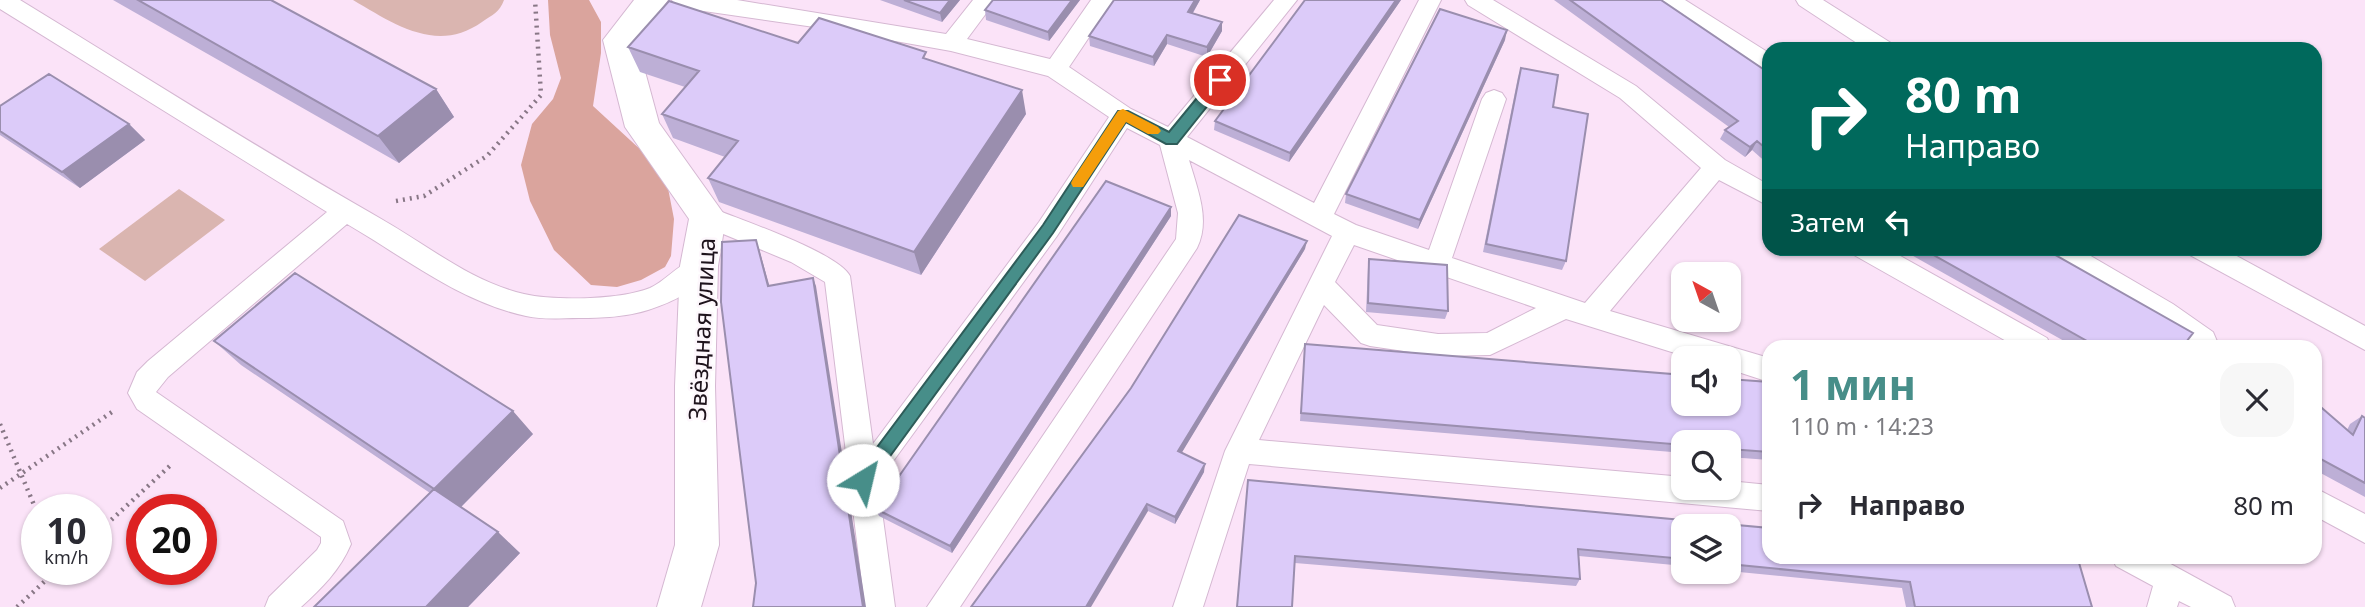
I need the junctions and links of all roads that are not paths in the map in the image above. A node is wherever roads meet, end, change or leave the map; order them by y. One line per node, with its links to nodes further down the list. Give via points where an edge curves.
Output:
1 (4, 0): 23 (lane)
2 (652, 0): 24 (street, Звёздная улица, via 620,40 643,127)
3 (682, 0): 12 (lane)
4 (847, 0): 13 (lane)
5 (985, 0): 15 (lane)
6 (1103, 0): 17 (lane)
7 (1286, 0): 20 (lane)
8 (1430, 0): 25 (lane)
9 (1476, 0): 21 (lane, via 1628,92)
10 (1668, 0): 16 (lane)
11 (1807, 0): 14 (lane)
12 (713, 3): 13 (lane)
13 (828, 21): 15 (lane)
14 (1872, 42)
15 (951, 43): 17 (lane)
16 (1762, 60)
17 (1055, 69): 19 (lane)
18 (1494, 99): 30 (lane)
19 (1123, 115): 20 (lane); 40 (lane, via 1048,229)
20 (1171, 140): 25 (lane); 49 (lane, via 1191,213 1188,241)
21 (1716, 167): 22 (lane); 34 (lane)
22 (1762, 192)
23 (345, 211): 31 (lane, via 491,295 527,306 634,304 686,282); 46 (lane, via 158,369 142,393 199,439 326,523 336,536 327,559)
24 (708, 217): 31 (street, Звёздная улица); 40 (lane, via 800,255 837,276)
25 (1320, 218): 26 (lane)
26 (1347, 232): 30 (lane); 32 (lane)
27 (1877, 256): 36 (lane)
28 (2069, 256): 37 (lane)
29 (2214, 256): 35 (lane)
30 (1438, 262): 33 (lane)
31 (699, 266): 47 (street, Звёздная улица, via 697,545)
32 (1322, 286): 33 (lane, via 1370,335 1438,345 1490,344); 39 (lane)
33 (1564, 307): 34 (lane)
34 (1590, 316): 38 (lane)
35 (2365, 339)
36 (2027, 340)
37 (2204, 340)
38 (1762, 368)
39 (1240, 452): 41 (lane); 50 (lane)
40 (863, 480): 48 (lane)
41 (1762, 497)
42 (2322, 505): 43 (lane)
43 (2365, 529)
44 (2135, 564): 45 (lane)
45 (2166, 593): 51 (lane)
46 (280, 607)
47 (679, 607)
48 (880, 607)
49 (942, 607)
50 (1188, 607)
51 (2220, 607)

